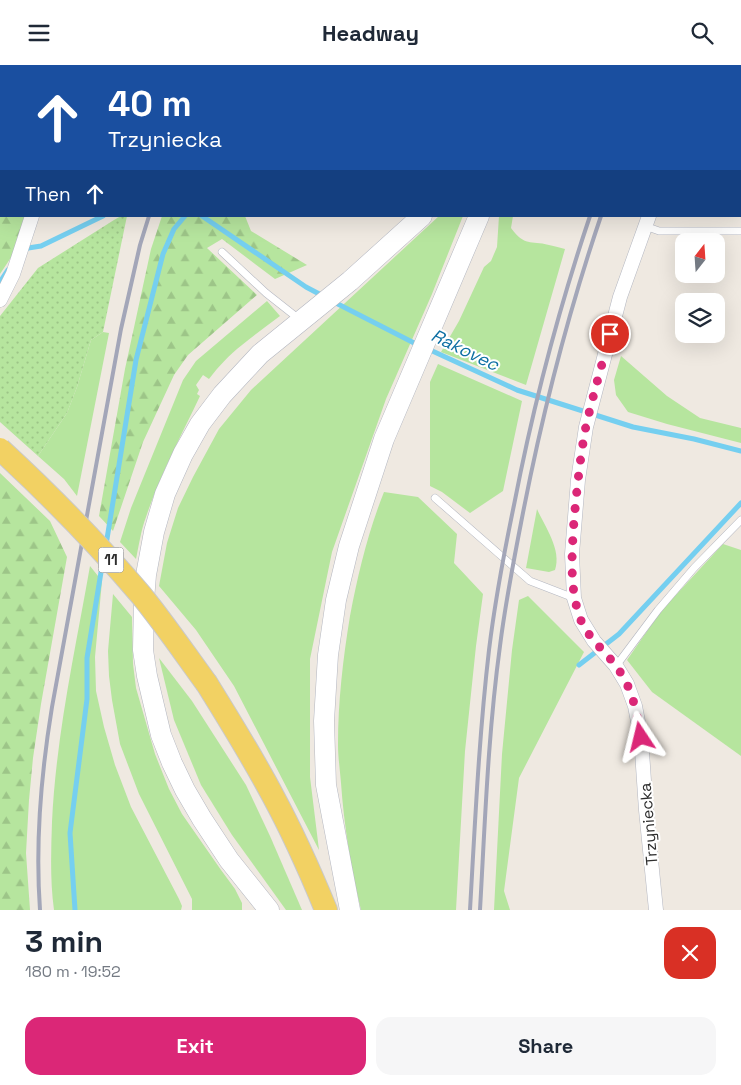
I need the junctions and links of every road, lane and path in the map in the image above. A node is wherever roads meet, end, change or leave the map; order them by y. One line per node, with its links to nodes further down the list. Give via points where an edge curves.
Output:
1 (32, 217): 7 (street, via 13,274)
2 (421, 217): 8 (main road)
3 (479, 217): 16 (main road, via 384,439 349,546 336,600 328,655 324,721 326,785)
4 (647, 221): 5 (lane, via 659,231); 12 (street, via 620,297 586,427 572,554)
5 (741, 231)
6 (222, 252): 8 (lane, via 266,293)
7 (0, 300)
8 (308, 315): 14 (main road, via 260,354 200,424 183,454 159,513 144,600 143,650 147,676 161,735 172,763 202,819)
9 (0, 449): 15 (main road, 11, bridge, via 110,559 206,684 273,796)
10 (434, 498): 12 (lane, via 530,581)
11 (741, 520): 13 (lane)
12 (574, 598): 13 (street, Trzyniecka, via 581,620)
13 (612, 661): 17 (street, Trzyniecka, via 627,683 641,737)
14 (267, 910)
15 (326, 910)
16 (350, 910)
17 (656, 910)

